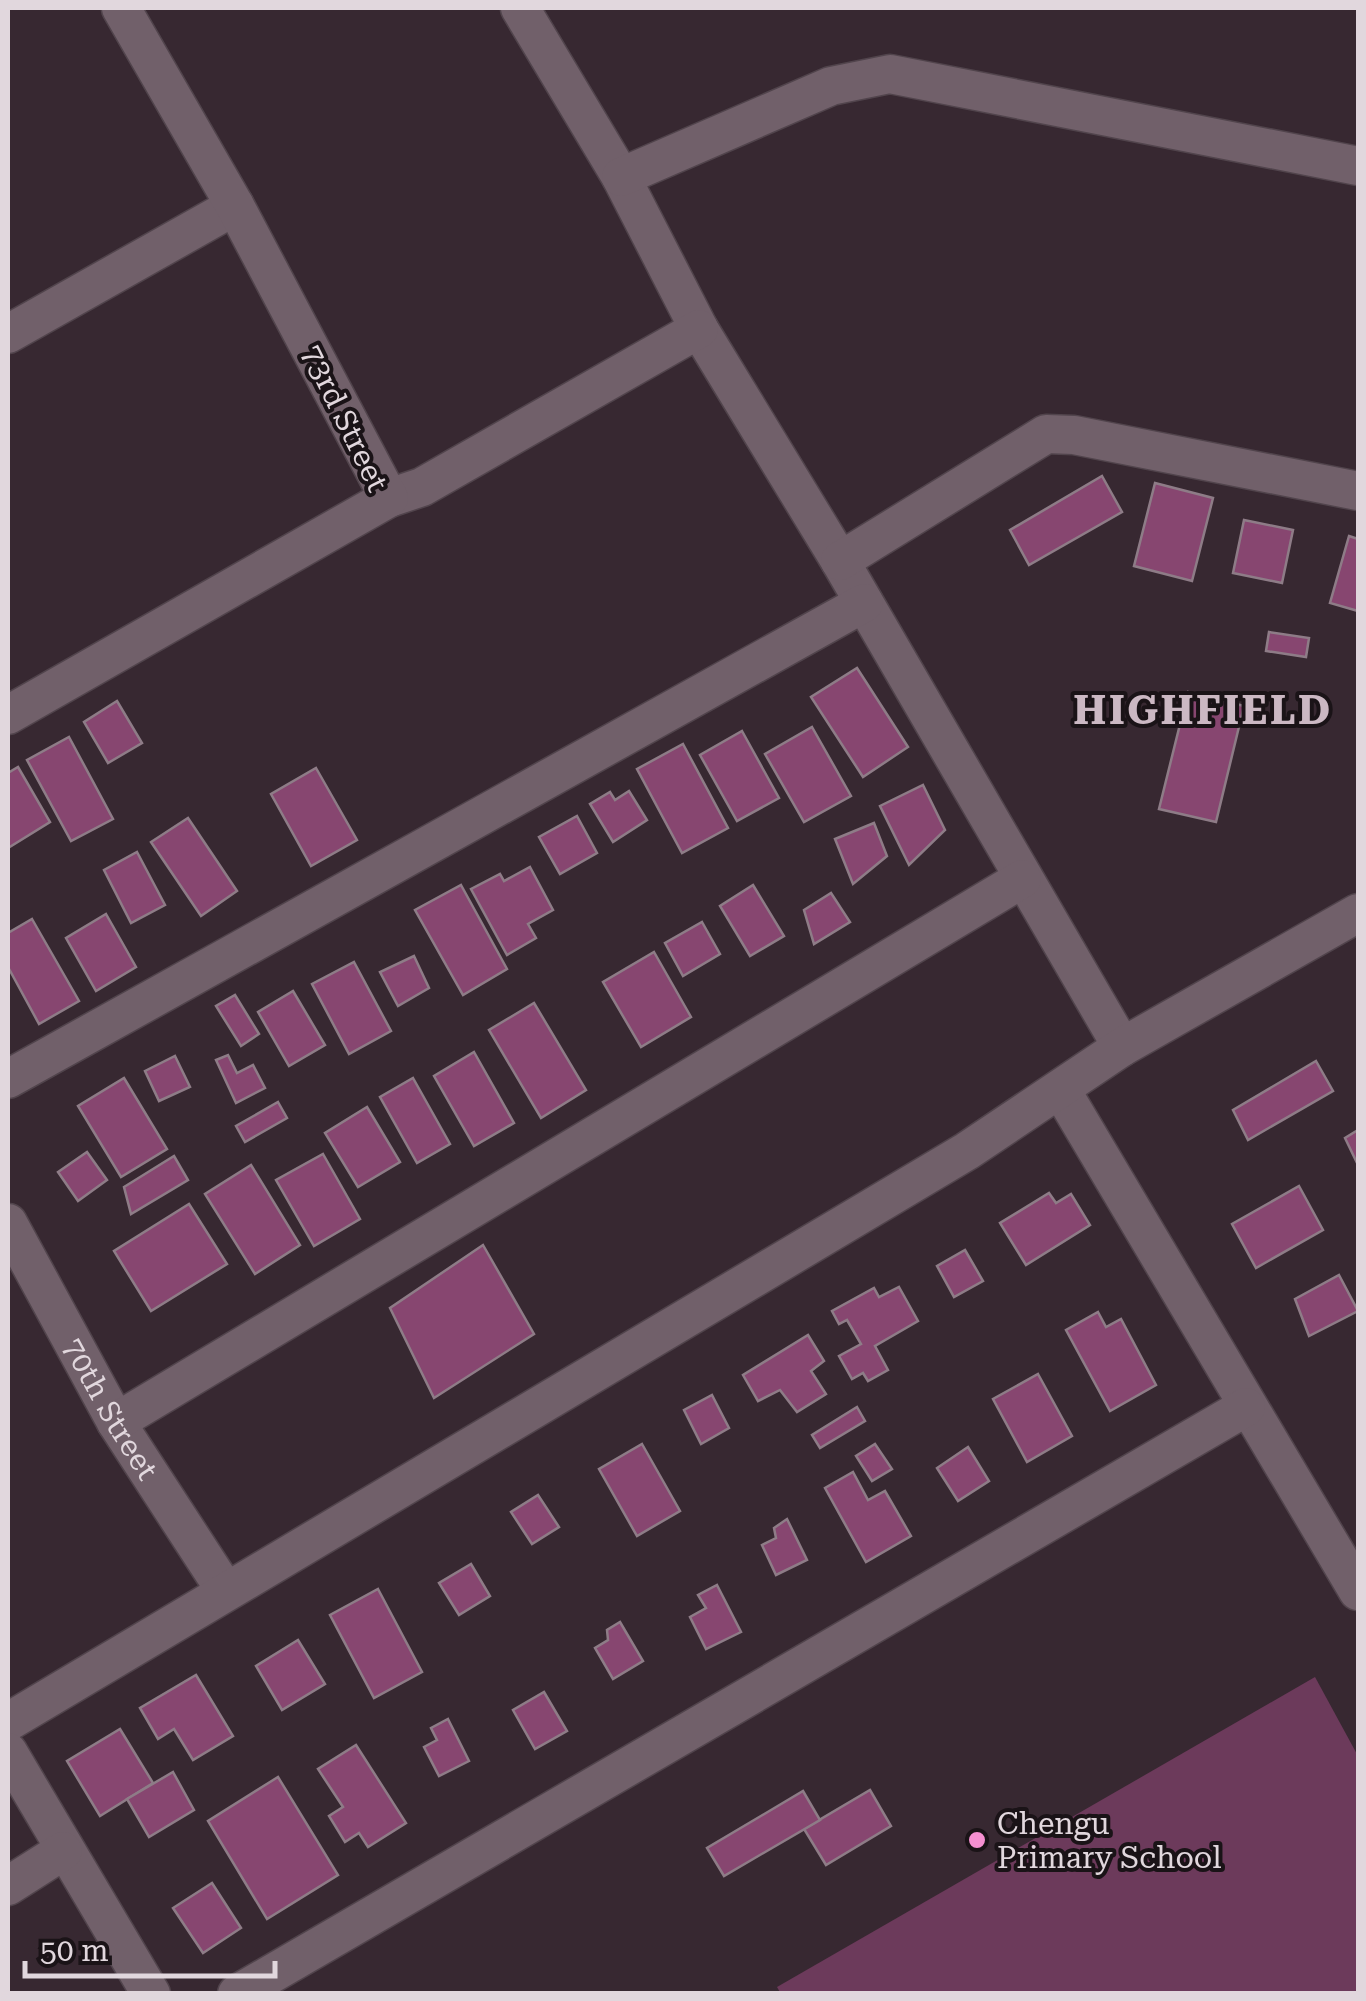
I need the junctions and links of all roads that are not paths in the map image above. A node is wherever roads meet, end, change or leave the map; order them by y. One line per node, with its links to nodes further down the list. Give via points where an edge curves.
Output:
1 (121, 8): 5 (street, 73rd Street)
2 (520, 8): 4 (street)
3 (1358, 166): 4 (street, via 890,74 831,86)
4 (621, 177): 6 (street)
5 (235, 206): 7 (street); 9 (street, 73rd Street)
6 (699, 329): 9 (street, via 422,487); 10 (street)
7 (8, 334)
8 (1358, 491): 10 (street, via 1046,434)
9 (389, 498): 12 (street, 73rd Street)
10 (840, 560): 11 (street)
11 (864, 603): 13 (street); 16 (street)
12 (8, 715)
13 (1022, 879): 15 (street); 20 (street)
14 (1358, 916): 15 (street)
15 (1122, 1046): 17 (street)
16 (8, 1079)
17 (1062, 1090): 19 (street); 21 (street)
18 (11, 1237): 20 (street, 70th Street)
19 (1246, 1407): 22 (street); 28 (street)
20 (116, 1422): 21 (street, 70th Street)
21 (224, 1590): 23 (street)
22 (1358, 1591)
23 (8, 1722)
24 (8, 1752): 25 (street)
25 (63, 1851): 26 (street); 27 (street)
26 (8, 1886)
27 (151, 1994)
28 (237, 1994)

